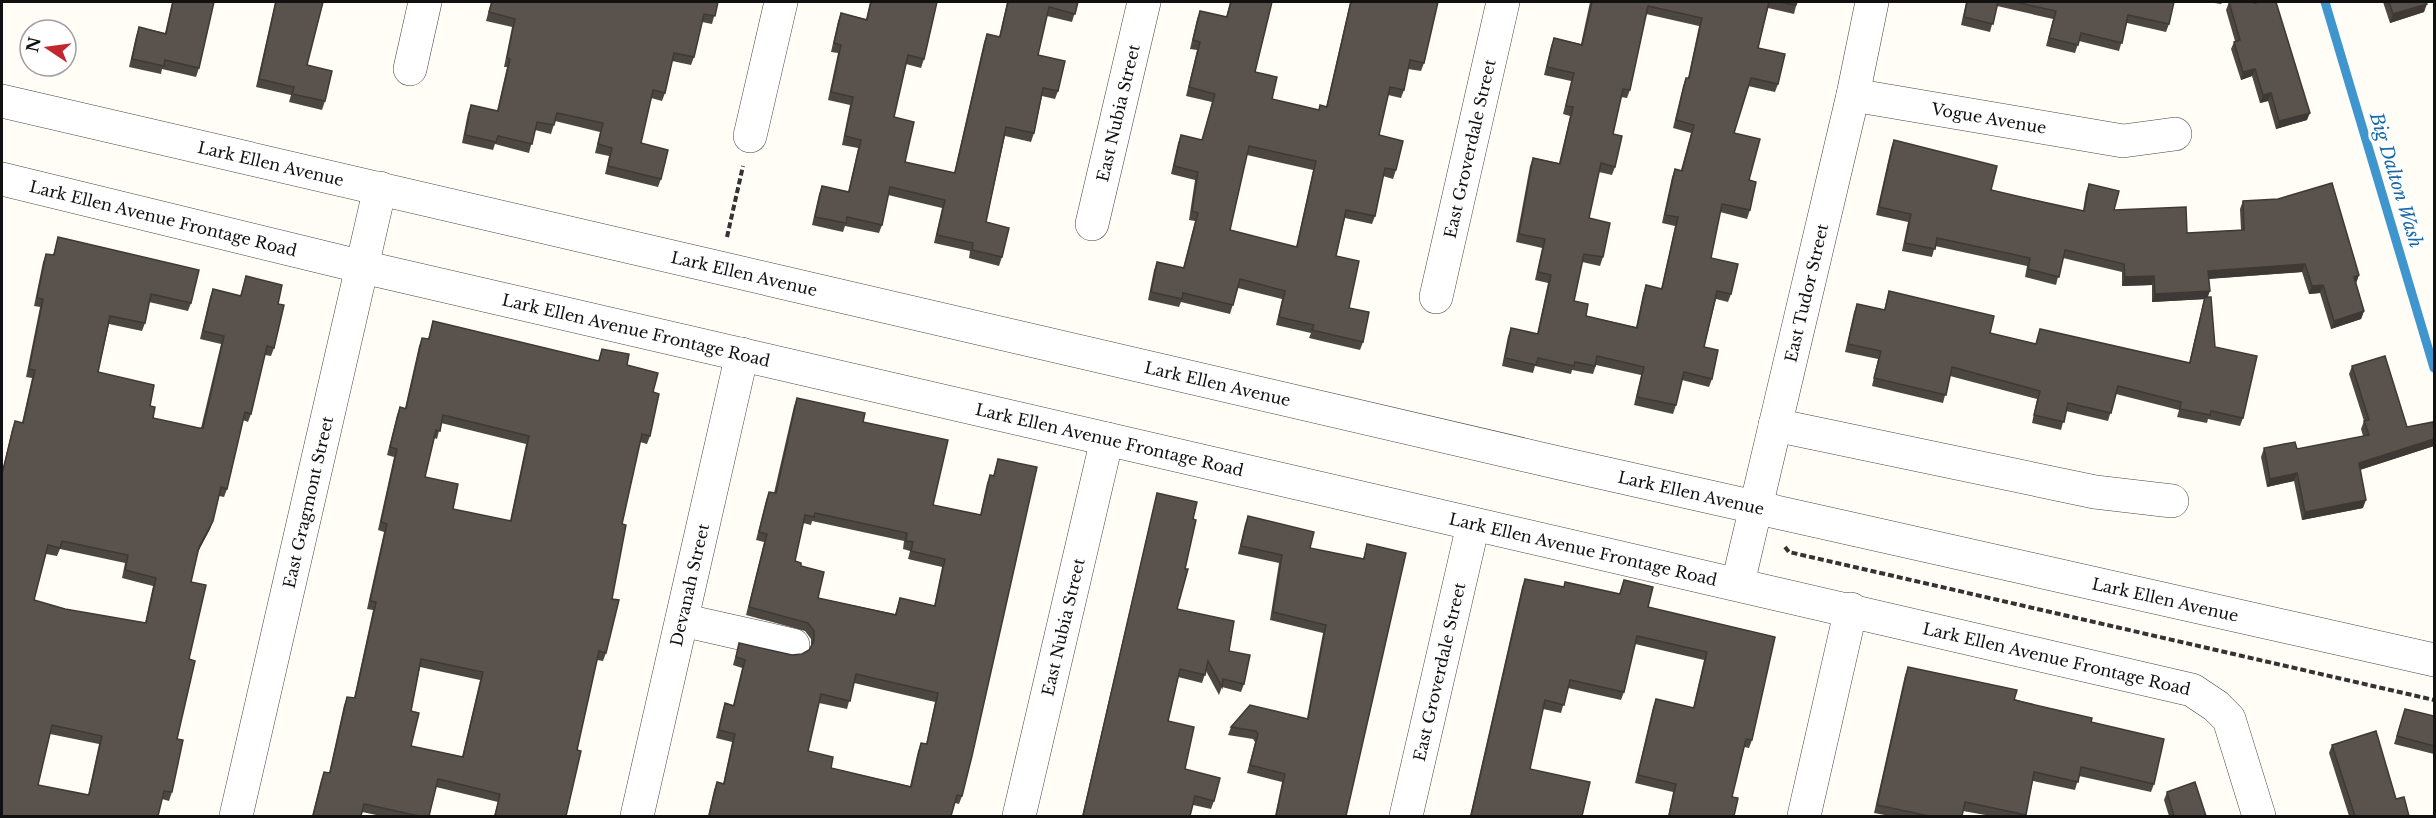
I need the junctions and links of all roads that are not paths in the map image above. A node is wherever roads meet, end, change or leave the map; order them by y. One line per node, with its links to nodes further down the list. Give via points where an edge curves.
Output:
1 (425, 2): 6 (street)
2 (781, 2): 10 (street)
3 (1144, 2): 13 (street, East Nubia Street)
4 (1503, 2): 15 (street, East Groverdale Street)
5 (1872, 2): 7 (street, East Tudor Street)
6 (410, 69)
7 (1853, 94): 9 (street, Vogue Avenue, via 2123,141); 17 (street, East Tudor Street)
8 (2, 101): 12 (street, Lark Ellen Avenue)
9 (2175, 134)
10 (750, 136)
11 (2, 178): 14 (street, Lark Ellen Avenue Frontage Road)
12 (380, 188): 14 (street, East Gragmont Street); 20 (street, Lark Ellen Avenue)
13 (1092, 224)
14 (363, 267): 16 (street, Lark Ellen Avenue Frontage Road); 27 (street, East Gragmont Street)
15 (1436, 297)
16 (742, 354): 18 (street, Lark Ellen Avenue Frontage Road); 24 (street, Devanah Street)
17 (1776, 425): 19 (street, via 2095,492); 20 (street, East Tudor Street)
18 (1107, 439): 21 (street, Lark Ellen Avenue Frontage Road); 29 (street, East Nubia Street)
19 (2172, 501)
20 (1756, 507): 22 (street, East Tudor Street); 26 (street, Lark Ellen Avenue)
21 (1473, 525): 22 (street, Lark Ellen Avenue Frontage Road); 30 (street, East Groverdale Street)
22 (1738, 583): 23 (street, Lark Ellen Avenue Frontage Road)
23 (1851, 609): 31 (street); 32 (street, Lark Ellen Avenue Frontage Road, via 2192,690 2229,719)
24 (682, 620): 25 (street); 28 (street, Devanah Street)
25 (793, 645)
26 (2434, 660)
27 (236, 816)
28 (637, 816)
29 (1019, 816)
30 (1406, 816)
31 (1804, 816)
32 (2259, 816)

